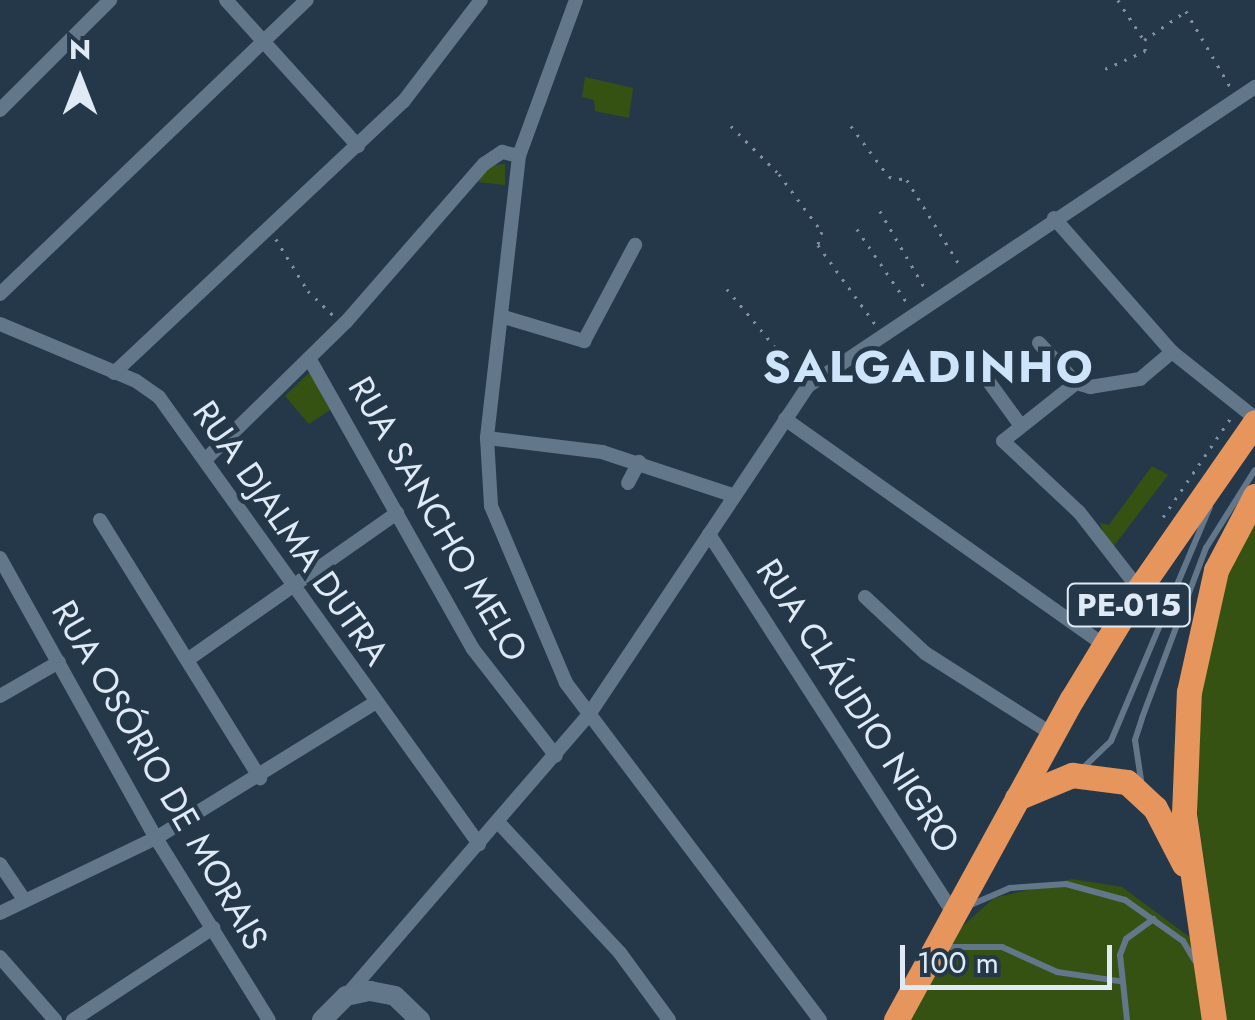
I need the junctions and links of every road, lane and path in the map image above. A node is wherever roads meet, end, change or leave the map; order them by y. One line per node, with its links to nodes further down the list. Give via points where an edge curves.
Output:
1 (110, 0): 12 (street)
2 (226, 0): 8 (street)
3 (307, 0): 8 (street)
4 (482, 0): 15 (street, via 403,102)
5 (576, 0): 16 (street)
6 (1118, 0): 7 (path)
7 (1144, 40): 9 (path, via 1146,51); 11 (path, via 1186,10)
8 (264, 42): 15 (street); 24 (street)
9 (1105, 69)
10 (1255, 86): 11 (street)
11 (1237, 98): 18 (street)
12 (0, 110)
13 (731, 126): 30 (path, via 779,174 822,232 818,245)
14 (852, 126): 22 (path, via 889,178 907,180)
15 (358, 146): 19 (street)
16 (519, 156): 27 (street); 28 (street, via 494,155)
17 (880, 211): 25 (path)
18 (1054, 218): 22 (street); 32 (street)
19 (270, 229): 28 (path, via 308,291); 34 (street)
20 (857, 229): 26 (path)
21 (634, 246): 27 (street, via 584,341)
22 (967, 277): 25 (street)
23 (728, 288): 37 (path)
24 (0, 294)
25 (932, 300): 26 (street)
26 (914, 314): 30 (street)
27 (504, 317): 41 (street)
28 (346, 322): 33 (street)
29 (0, 324): 34 (street, RUA DJALMA DUTRA)
30 (882, 334): 37 (street)
31 (1038, 344): 36 (street)
32 (1172, 352): 36 (street, via 1122,385); 39 (street)
33 (309, 358): 42 (street); 48 (street, RUA SANCHO MELO)
34 (114, 373): 42 (street, RUA DJALMA DUTRA, via 159,398)
35 (990, 382): 40 (street)
36 (1076, 382): 40 (street)
37 (808, 386): 38 (street)
38 (784, 419): 46 (street); 55 (street)
39 (1255, 423): 53 (highway, PE-015); 63 (lane, via 1163,606 1111,741)
40 (1021, 426): 53 (street, via 1003,440 1079,512)
41 (487, 438): 43 (street); 60 (street, via 491,506 551,658)
42 (206, 459): 52 (street, RUA DJALMA DUTRA)
43 (639, 462): 45 (street); 46 (street)
44 (1255, 470): 66 (lane, via 1206,548 1134,740 1137,772)
45 (628, 483)
46 (732, 496): 50 (street)
47 (1255, 496): 71 (highway, PE-015, via 1216,570 1198,636 1184,795)
48 (397, 514): 52 (street); 62 (street, RUA SANCHO MELO, via 473,649)
49 (100, 520): 56 (street)
50 (709, 534): 60 (street); 74 (street, RUA CLÁUDIO NIGRO)
51 (0, 558): 57 (street, RUA OSÓRIO DE MORAIS)
52 (292, 583): 56 (street); 59 (street, RUA DJALMA DUTRA)
53 (1138, 589): 55 (highway, PE-015)
54 (865, 597): 61 (street, via 925,653)
55 (1106, 646): 61 (highway, PE-015)
56 (190, 658): 64 (street)
57 (59, 662): 58 (street); 68 (street, RUA OSÓRIO DE MORAIS)
58 (0, 696)
59 (373, 704): 64 (street); 69 (street, RUA DJALMA DUTRA)
60 (588, 716): 62 (street); 88 (street)
61 (1052, 734): 65 (highway, PE-015)
62 (556, 756): 67 (street)
63 (1072, 774): 65 (highway); 66 (highway, via 1127,782)
64 (260, 778): 68 (street)
65 (1017, 798): 74 (highway, PE-015)
66 (1155, 808): 71 (highway)
67 (498, 822): 69 (street); 87 (street, via 620,952)
68 (156, 838): 72 (street); 76 (street, RUA OSÓRIO DE MORAIS)
69 (479, 844): 81 (street)
70 (0, 864): 72 (street)
71 (1190, 878): 80 (highway, PE-015)
72 (22, 898): 73 (street)
73 (0, 913)
74 (953, 913): 75 (lane, via 1010,888 1066,884 1126,900); 77 (highway, PE-015)
75 (1154, 919): 79 (lane, via 1122,946); 80 (lane, via 1184,941)
76 (212, 928): 83 (street); 84 (street, RUA OSÓRIO DE MORAIS)
77 (934, 948): 79 (lane, via 1002,947 1057,972); 89 (highway, PE-015)
78 (0, 957): 82 (street)
79 (1119, 981): 90 (lane)
80 (1209, 985): 91 (highway, PE-015)
81 (346, 996): 85 (main road); 86 (main road, via 370,990 396,996)
82 (56, 1020)
83 (73, 1020)
84 (269, 1020)
85 (322, 1020)
86 (420, 1020)
87 (669, 1020)
88 (820, 1020)
89 (896, 1020)
90 (1127, 1020)
91 (1214, 1020)

